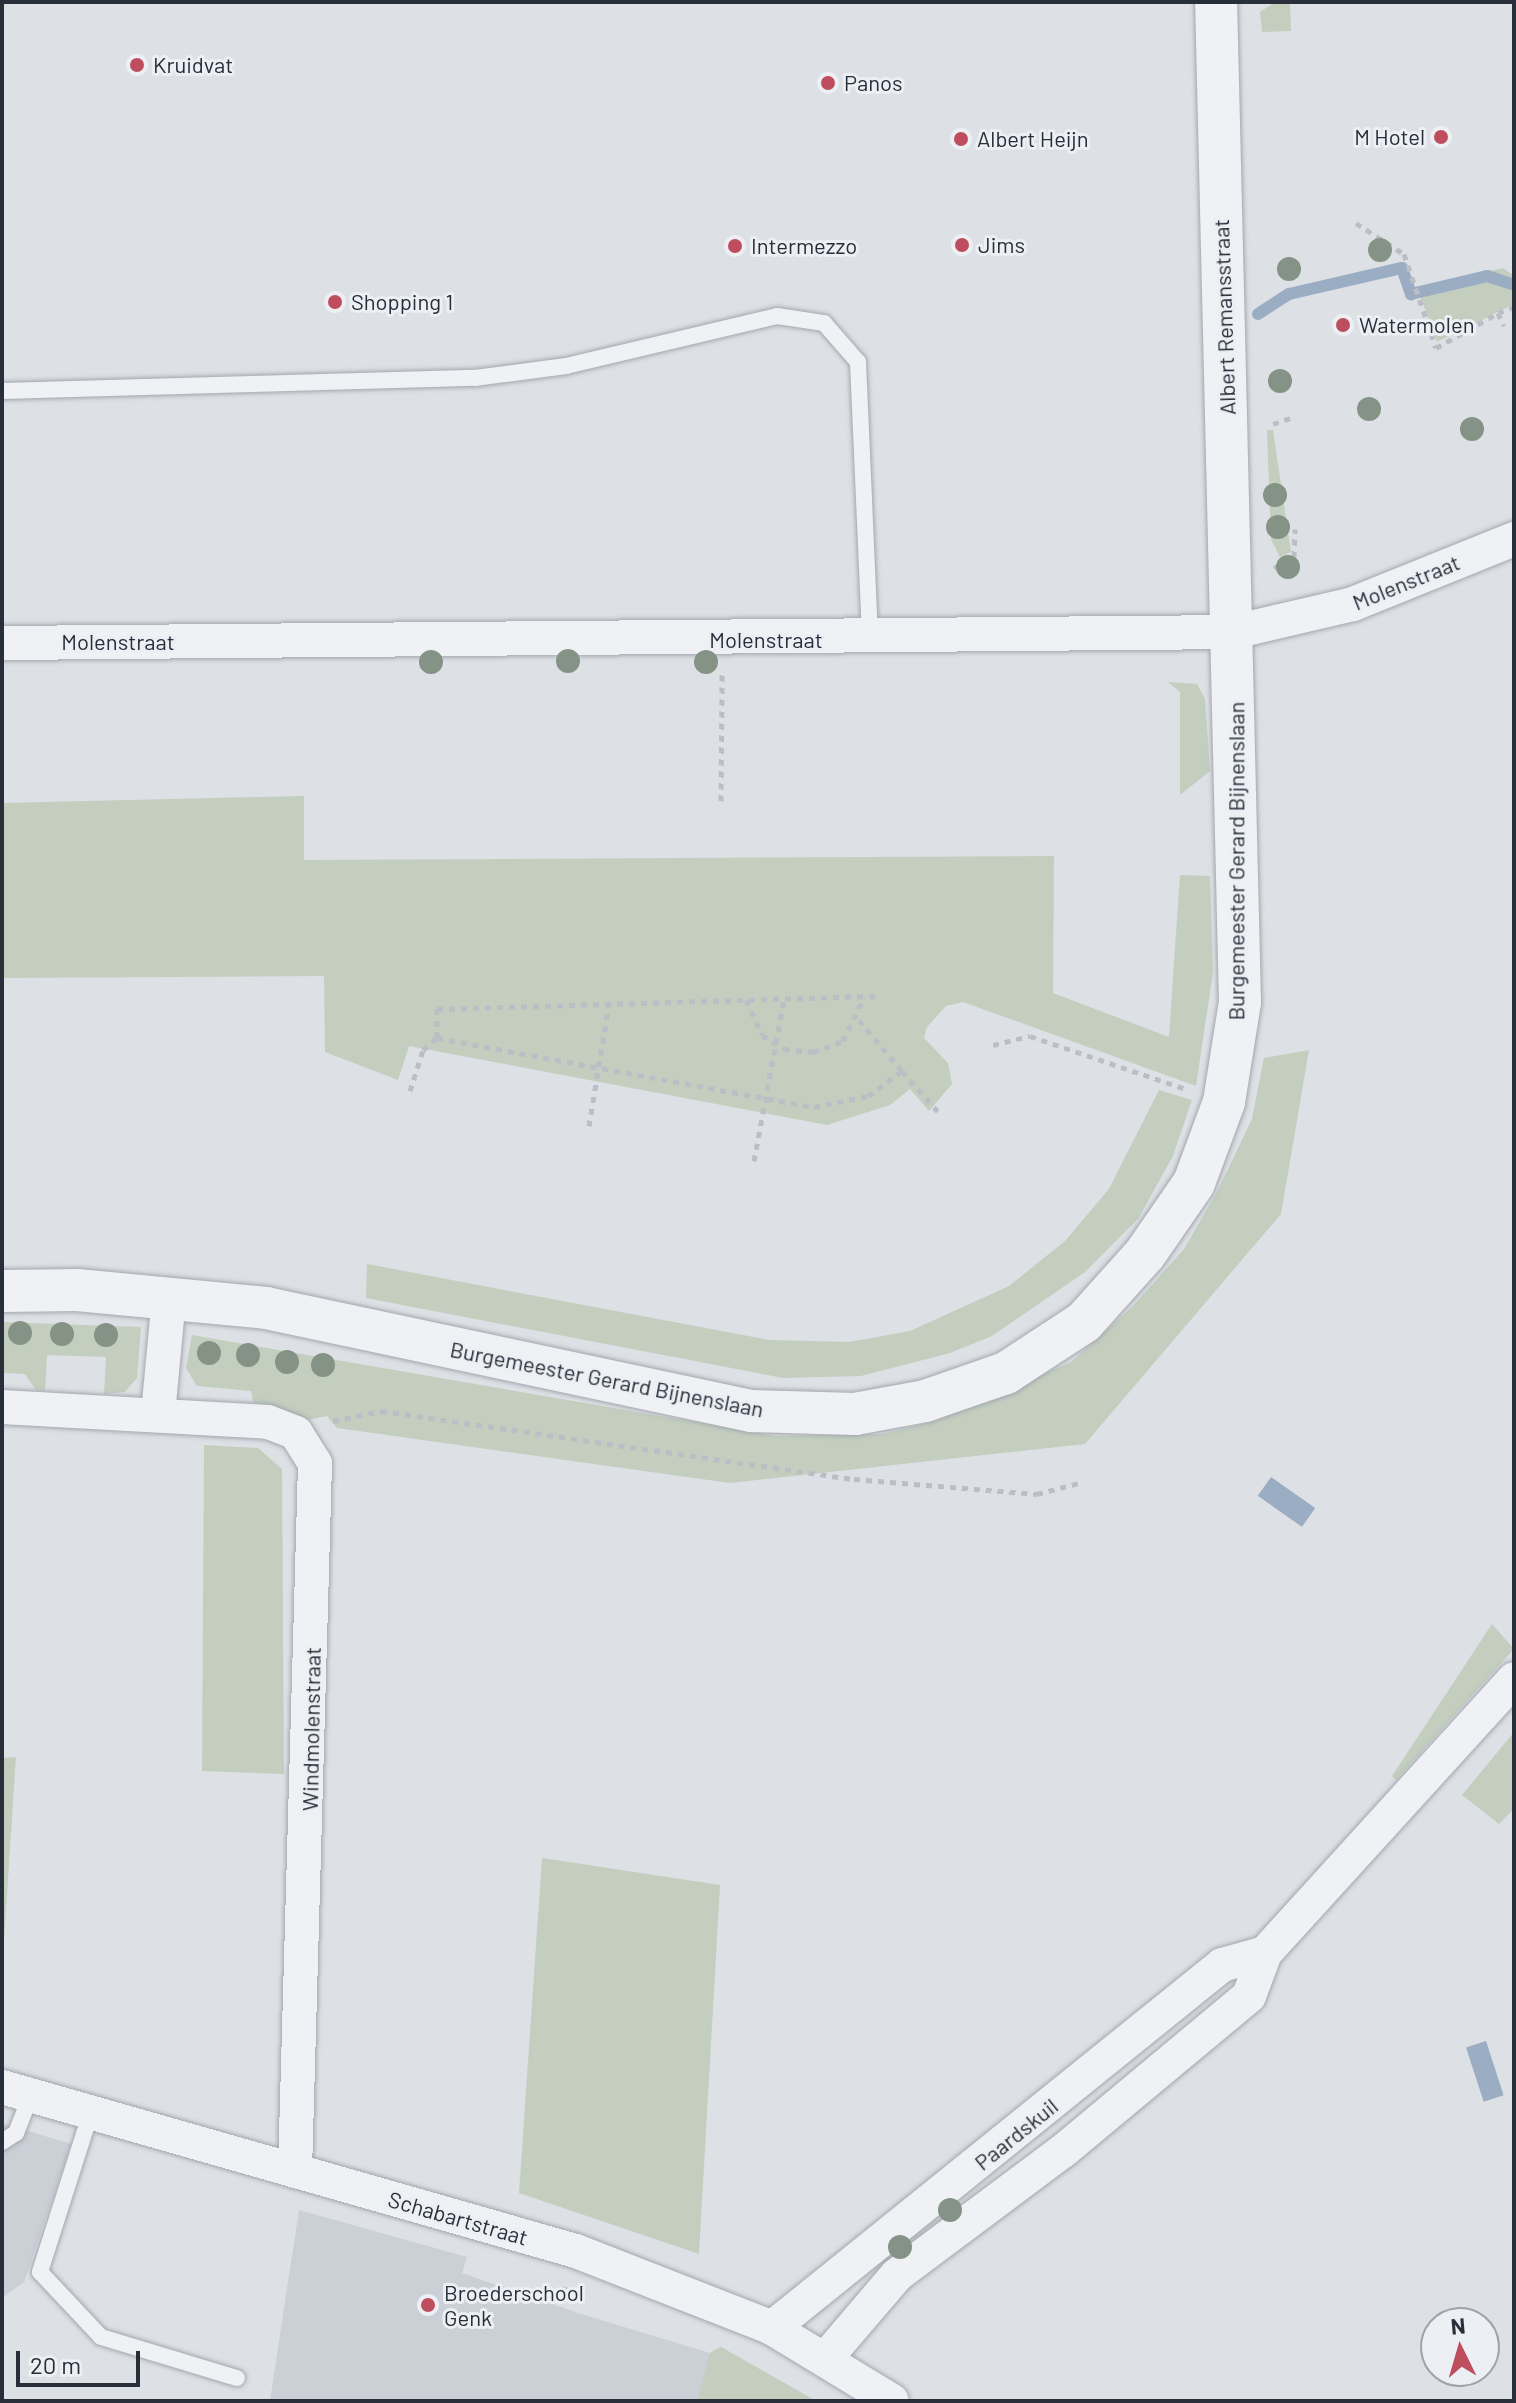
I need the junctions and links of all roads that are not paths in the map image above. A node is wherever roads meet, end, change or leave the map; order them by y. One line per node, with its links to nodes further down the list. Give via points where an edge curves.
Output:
1 (1216, 2): 4 (street, Albert Remansstraat)
2 (2, 391): 5 (lane, via 475,378 566,366 777,316 824,323 858,362)
3 (1512, 545): 4 (street, Molenstraat, via 1353,604)
4 (1233, 632): 5 (street, Molenstraat); 8 (street, Burgemeester Gerard Bijnenslaan, via 1240,1002 1214,1136 1194,1183 1145,1254 1084,1322 1006,1373 925,1401 855,1414 752,1411 294,1313)
5 (870, 640): 6 (street, Molenstraat)
6 (2, 643)
7 (2, 1291): 8 (street, Burgemeester Gerard Bijnenslaan)
8 (169, 1297): 10 (street)
9 (2, 1407): 10 (street)
10 (158, 1414): 16 (street, Windmolenstraat, via 268,1422 300,1439 315,1464)
11 (1514, 1679): 12 (street, Paardskuil)
12 (1265, 1953): 17 (street, Paardskuil, via 1222,1965); 18 (street, Paardskuil, via 1249,1996 1063,2151 897,2275)
13 (16, 2091): 14 (street, Schabartstraat); 15 (lane, via 16,2133)
14 (91, 2112): 16 (street, Schabartstraat); 19 (lane, via 40,2272 101,2337)
15 (2, 2142)
16 (295, 2171): 17 (street, Schabartstraat, via 576,2251)
17 (772, 2328): 18 (street, Schabartstraat)
18 (826, 2358): 20 (street, Schabartstraat)
19 (237, 2378)
20 (892, 2401)

